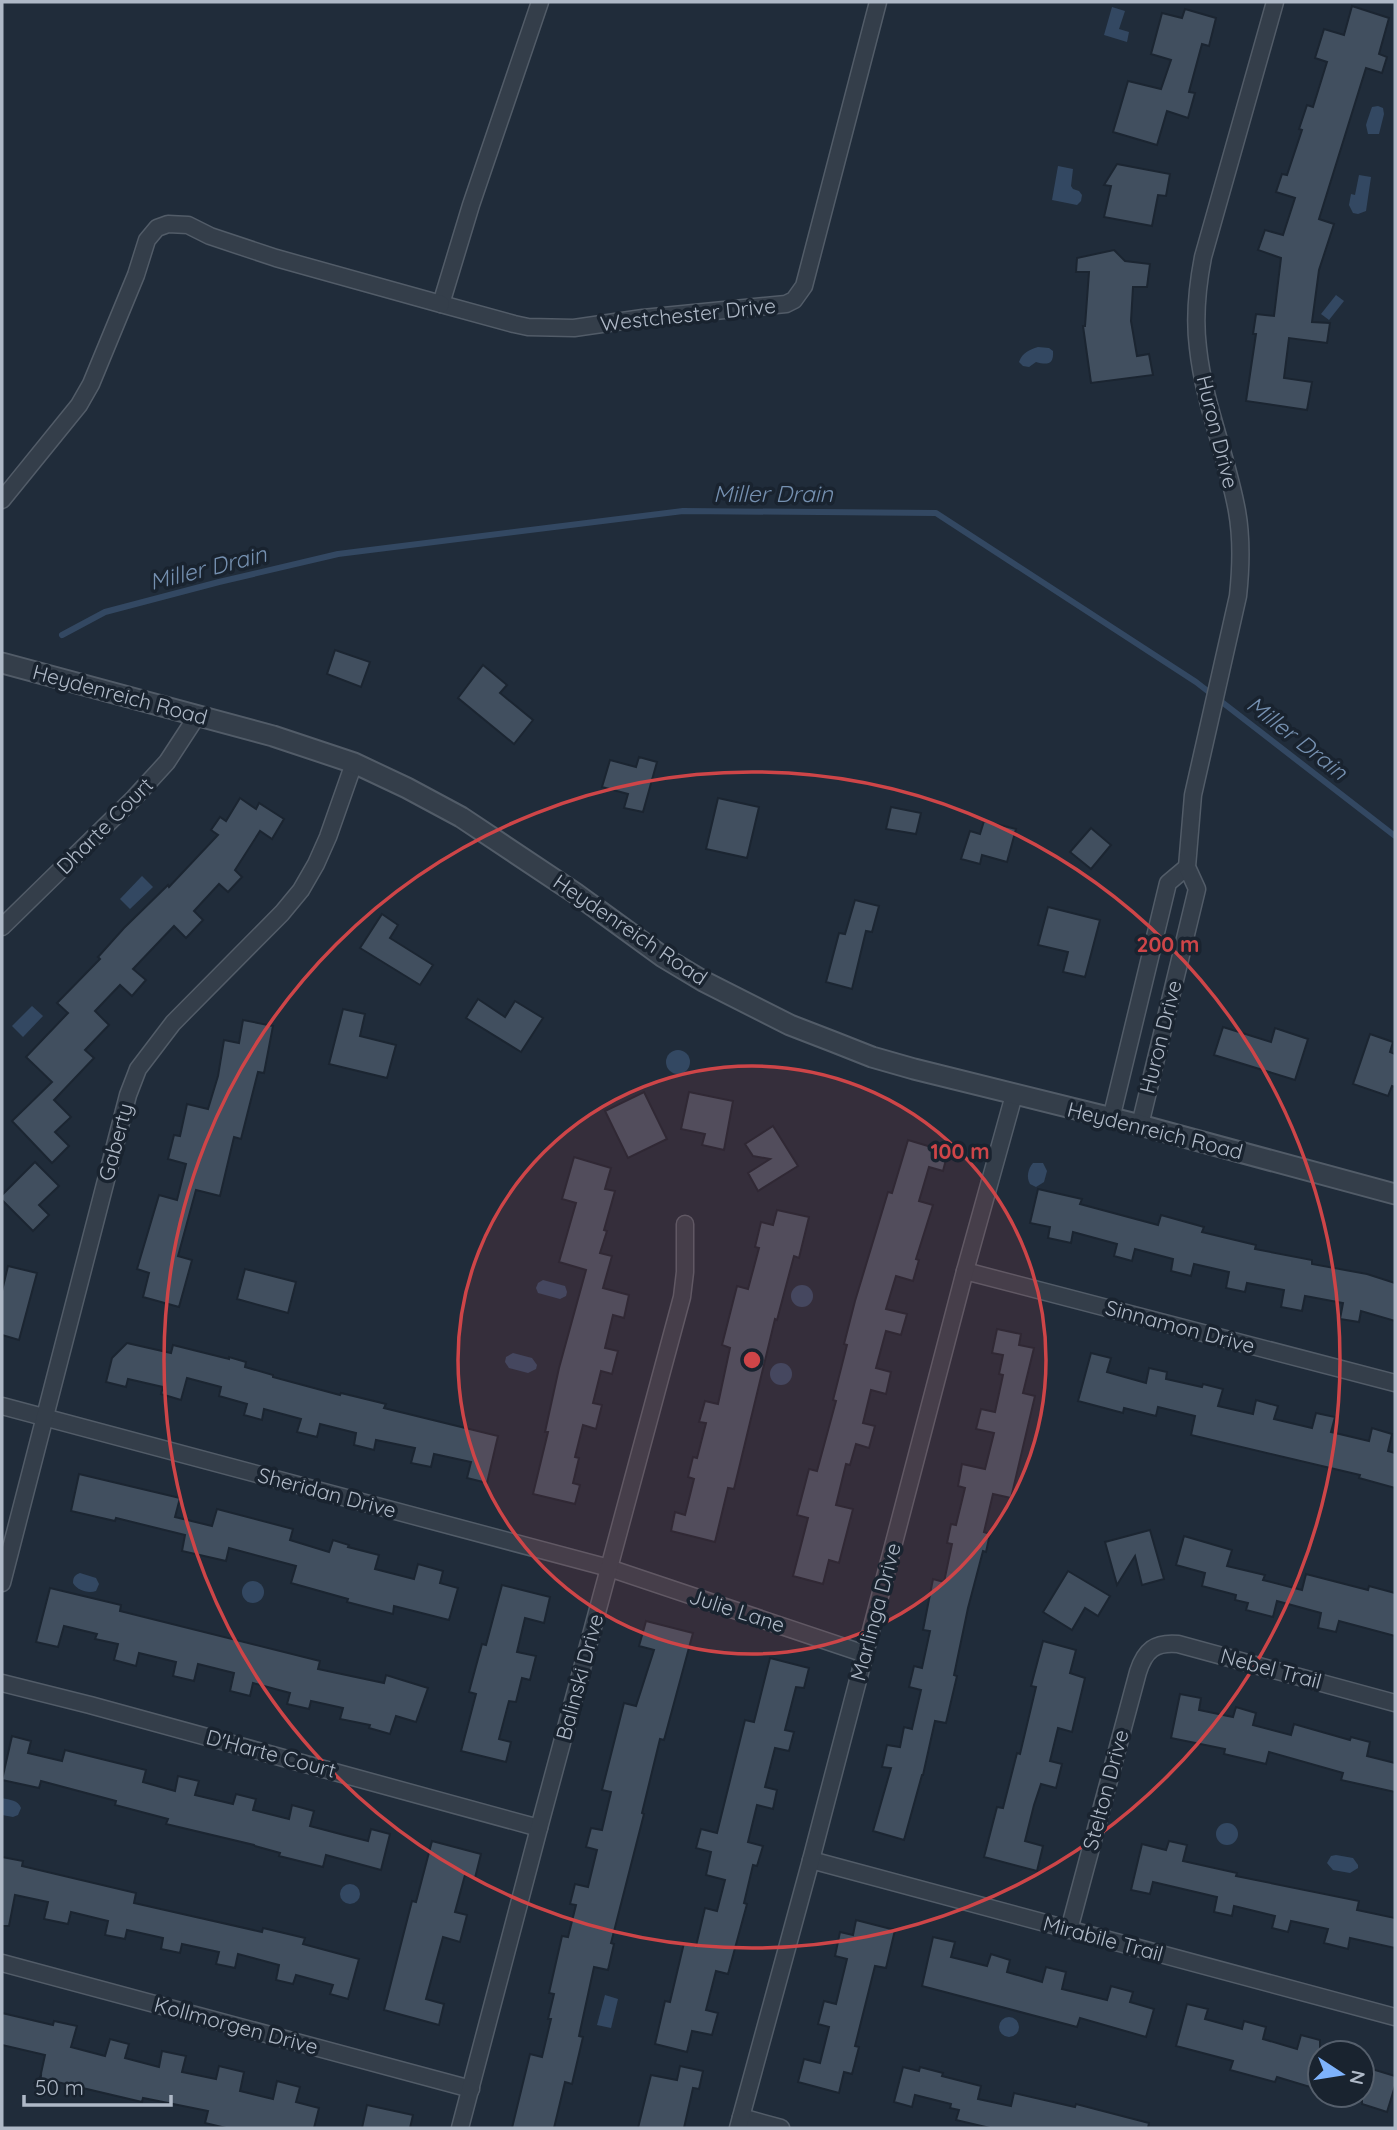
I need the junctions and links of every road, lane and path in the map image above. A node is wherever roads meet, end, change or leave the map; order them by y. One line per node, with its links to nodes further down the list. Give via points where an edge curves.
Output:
1 (540, 2): 4 (street)
2 (878, 2): 4 (street, Westchester Drive, via 804,286 794,300 574,328 514,324)
3 (1275, 2): 9 (street, Huron Drive, via 1197,292 1202,376 1237,510 1241,569 1194,795)
4 (441, 303): 5 (street, Westchester Drive, via 276,258 188,225 157,228 147,240 79,405)
5 (2, 500)
6 (2, 663): 7 (street, Heydenreich Road)
7 (197, 716): 8 (street, Heydenreich Road); 10 (street, Dharte Court, via 167,762)
8 (354, 763): 13 (street, Heydenreich Road, via 461,817 663,957 739,1000 873,1057); 21 (street, Gaberty, via 328,838 301,890 173,1023 138,1069)
9 (1187, 867): 11 (street, Huron Drive, via 1168,883); 12 (street, Huron Drive, via 1197,888)
10 (2, 927)
11 (1152, 953): 12 (street); 14 (street, Huron Drive)
12 (1181, 960): 15 (street, Huron Drive)
13 (1014, 1095): 14 (street, Heydenreich Road); 18 (street, Marlinga Drive)
14 (1111, 1119): 15 (street, Heydenreich Road)
15 (1140, 1125): 16 (street, Heydenreich Road)
16 (1395, 1194)
17 (685, 1224): 22 (street, Balinski Drive, via 681,1297)
18 (965, 1270): 19 (street, Sinnamon Drive); 25 (street, Marlinga Drive)
19 (1395, 1383)
20 (2, 1406): 21 (street, Sheridan Drive)
21 (45, 1418): 22 (street, Sheridan Drive); 23 (street, Gaberty)
22 (609, 1568): 25 (street, Julie Lane); 28 (street, Balinski Drive)
23 (2, 1583)
24 (1147, 1652): 27 (street, Nebel Trail, via 1166,1643 1178,1644); 30 (street, Stelton Drive)
25 (865, 1654): 29 (street, Marlinga Drive)
26 (2, 1684): 28 (street, D'Harte Court)
27 (1395, 1703)
28 (539, 1828): 33 (street, Balinski Drive)
29 (811, 1860): 30 (street, Mirabile Trail); 34 (street, Marlinga Drive)
30 (1069, 1930): 32 (street, Mirabile Trail)
31 (2, 1963): 33 (street, Kollmorgen Drive)
32 (1395, 2017)
33 (471, 2089): 35 (street, Balinski Drive)
34 (739, 2123): 36 (street)
35 (460, 2128)
36 (781, 2128)

